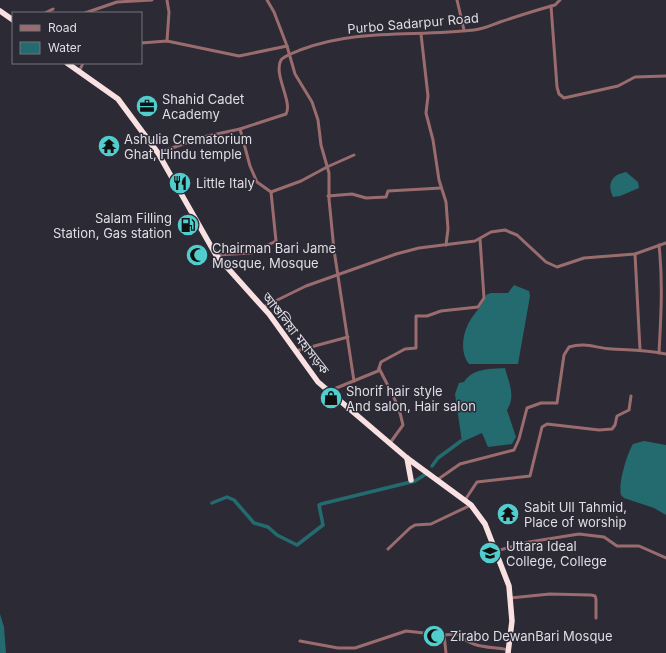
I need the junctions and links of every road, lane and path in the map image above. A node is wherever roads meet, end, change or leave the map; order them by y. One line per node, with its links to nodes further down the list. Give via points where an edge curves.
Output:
1 (152, 0): 10 (street, via 114,3)
2 (167, 0): 14 (street)
3 (267, 0): 16 (street)
4 (457, 0): 12 (street)
5 (560, 0): 6 (street, Purbo Sadarpur Road)
6 (551, 6): 12 (street, Purbo Sadarpur Road, via 476,30); 21 (street, via 556,87 564,98 618,86 635,77)
7 (54, 9): 9 (street)
8 (0, 11): 11 (highway)
9 (47, 12)
10 (89, 12)
11 (12, 19)
12 (464, 30): 13 (street, Purbo Sadarpur Road)
13 (421, 34): 17 (street, Purbo Sadarpur Road, via 383,33 358,36 330,41); 26 (street, via 428,96 426,113)
14 (167, 41): 15 (street); 16 (street, via 239,56)
15 (142, 43)
16 (287, 46): 17 (street)
17 (290, 54): 22 (street, via 282,59 280,65 287,112 277,118); 25 (street, via 295,74 312,102)
18 (68, 64): 20 (highway, আশুলিয়া মহাসড়ক)
19 (82, 64): 20 (street)
20 (78, 72): 23 (highway, আশুলিয়া মহাসড়ক, via 118,99)
21 (666, 76)
22 (240, 129): 23 (street, via 203,137); 27 (street, via 257,182)
23 (158, 153): 34 (highway, আশুলিয়া মহাসড়ক)
24 (354, 155): 25 (street)
25 (327, 167): 27 (street, via 301,181); 28 (street)
26 (441, 188): 28 (street, via 388,191 386,197 378,198 352,194); 31 (street, via 447,208)
27 (271, 192): 34 (street, via 276,241 252,253)
28 (328, 196): 35 (street)
29 (480, 239): 31 (street); 33 (street, via 492,232 504,230 517,235 546,262 557,267 584,258); 43 (street, via 484,286 481,304 478,307 416,316 417,347 400,351 381,362)
30 (666, 243): 32 (street)
31 (446, 245): 35 (street, via 396,254)
32 (659, 246): 33 (street); 37 (street)
33 (635, 254): 39 (street)
34 (216, 255): 36 (highway, আশুলিয়া মহাসড়ক)
35 (338, 276): 36 (street, via 306,286); 38 (street)
36 (263, 307): 40 (highway, আশুলিয়া মহাসড়ক)
37 (664, 327): 41 (street)
38 (348, 337): 40 (street); 44 (street)
39 (640, 350): 41 (street); 50 (street, via 611,349 589,344 569,347 564,355 556,403 536,404 526,408 514,450 460,464)
40 (296, 351): 45 (highway, আশুলিয়া মহাসড়ক, via 318,382)
41 (659, 353): 42 (street)
42 (666, 354)
43 (379, 368): 44 (street, via 378,371); 47 (street, via 401,413 402,425)
44 (354, 381): 45 (street)
45 (329, 391): 47 (highway, আশুলিয়া মহাসড়ক)
46 (631, 396): 51 (street, via 629,410 617,416 612,429 547,424 542,427 530,476 477,482)
47 (390, 443): 48 (highway, আশুলিয়া মহাসড়ক)
48 (407, 458): 49 (highway); 50 (highway, আশুলিয়া মহাসড়ক)
49 (410, 480)
50 (437, 480): 51 (highway, আশুলিয়া মহাসড়ক)
51 (464, 500): 52 (highway, আশুলিয়া মহাসড়ক)
52 (471, 505): 53 (street, via 431,524 415,525); 54 (highway, আশুলিয়া মহাসড়ক, via 485,524)
53 (388, 549)
54 (496, 551): 55 (street, via 529,542 579,534 604,537 617,546 640,546); 56 (highway, আশুলিয়া মহাসড়ক, via 509,586)
55 (666, 558)
56 (510, 598): 57 (street, via 550,594 591,595 596,599); 61 (highway, আশুলিয়া মহাসড়ক, via 512,621)
57 (596, 618)
58 (444, 635): 60 (street, via 406,631 354,648); 61 (street, via 458,634 465,642); 63 (street)
59 (300, 641): 60 (street)
60 (338, 648): 62 (street)
61 (508, 651)
62 (338, 653)
63 (446, 653)

